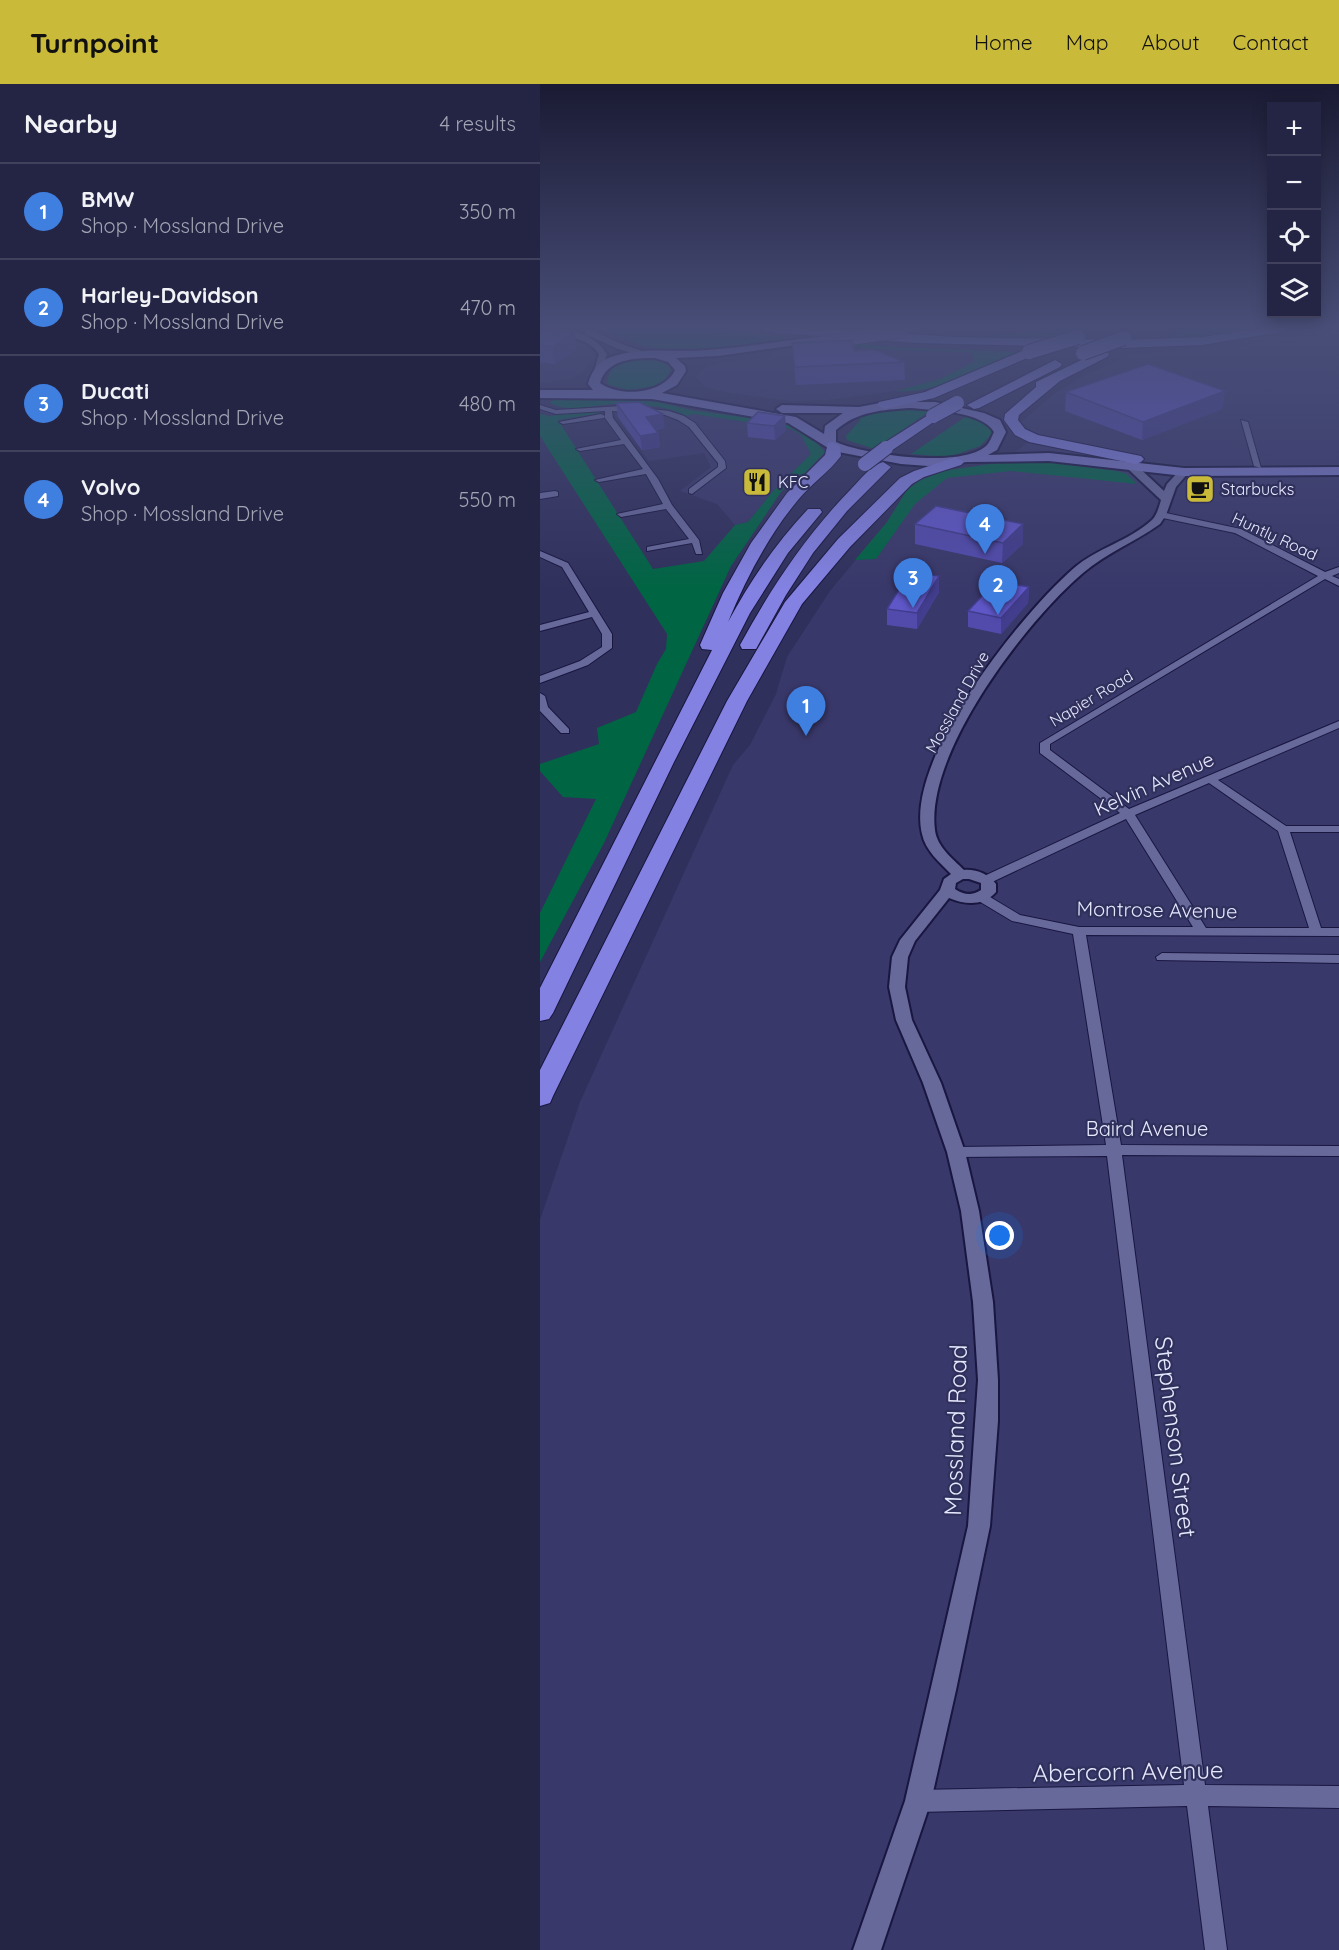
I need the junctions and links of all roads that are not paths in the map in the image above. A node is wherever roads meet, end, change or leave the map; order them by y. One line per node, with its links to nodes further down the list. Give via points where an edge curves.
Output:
1 (595, 415): 11 (street)
2 (611, 415): 14 (street)
3 (672, 415): 26 (street, via 692,425 722,463 722,468)
4 (764, 415): 15 (main road, via 807,426)
5 (848, 415): 15 (main road, via 829,432)
6 (935, 415): 17 (highway, bridge)
7 (957, 415): 17 (highway, bridge, via 904,451)
8 (979, 415): 13 (main road)
9 (997, 415): 13 (highway)
10 (1012, 415): 19 (highway, via 1017,430 1039,440)
11 (563, 422)
12 (1244, 422): 21 (street)
13 (997, 426): 18 (main road, via 1000,436 992,446); 19 (main road, via 1011,438 1028,443)
14 (626, 441): 16 (street); 22 (street)
15 (831, 444): 18 (main road, via 855,453 914,462); 46 (highway, via 833,456 786,507 740,574)
16 (580, 449)
17 (878, 460): 46 (highway, via 809,517 764,575); 61 (highway, via 797,561 774,597)
18 (959, 461): 19 (main road, via 1049,457); 62 (highway, via 919,474 899,487 827,562 794,603 737,701)
19 (1134, 463): 21 (main road); 24 (main road); 29 (street)
20 (1339, 465): 21 (main road)
21 (1258, 466)
22 (648, 471): 25 (street); 30 (street)
23 (1339, 471): 24 (main road)
24 (1184, 472): 29 (street)
25 (599, 480)
26 (692, 491)
27 (555, 494): 28 (street)
28 (540, 496)
29 (1165, 498): 32 (street)
30 (668, 506): 31 (street); 33 (street)
31 (621, 514)
32 (1161, 515): 38 (street, Huntly Road, via 1238,531); 52 (street, Mossland Drive, via 1148,528 1099,553 1077,572 999,658 973,700 948,746 927,798 928,833)
33 (695, 540): 34 (street); 35 (street)
34 (650, 549)
35 (699, 552)
36 (540, 554): 40 (street, via 565,566)
37 (1339, 570): 38 (street, Napier Road)
38 (1324, 576): 39 (street, Huntly Road); 48 (street, Napier Road, via 1045,743 1044,751)
39 (1339, 583)
40 (594, 614): 41 (street); 42 (street, via 607,634 608,648 584,663)
41 (540, 628)
42 (540, 680)
43 (540, 696): 45 (street, via 543,708)
44 (1339, 724): 47 (street, Kelvin Avenue)
45 (565, 731)
46 (660, 768): 60 (highway)
47 (1210, 779): 48 (street, Kelvin Avenue); 49 (street)
48 (1128, 814): 51 (street, Kelvin Avenue); 55 (street, Napier Road)
49 (1283, 829): 50 (street); 56 (street)
50 (1339, 829)
51 (986, 880): 52 (street, via 971,874); 53 (street, via 988,892)
52 (954, 883): 53 (street, via 957,897); 65 (street, Mossland Road, via 908,940 900,957 897,987 904,1020)
53 (981, 897): 54 (street, Montrose Avenue, via 1016,918)
54 (1079, 931): 55 (street, Montrose Avenue); 63 (street, Stephenson Street)
55 (1202, 931): 56 (street, Montrose Avenue)
56 (1316, 931): 57 (street, Montrose Avenue)
57 (1339, 932)
58 (1162, 957): 59 (street)
59 (1339, 959)
60 (540, 1013)
61 (540, 1084)
62 (540, 1096)
63 (1114, 1150): 64 (street, Baird Avenue); 65 (street, Baird Avenue); 66 (street, Stephenson Street)
64 (1339, 1151)
65 (956, 1152): 68 (street, Mossland Road, via 970,1211 983,1302 987,1421 979,1526)
66 (1195, 1795): 67 (street, Abercorn Avenue); 68 (street, Abercorn Avenue); 70 (street, Stephenson Street)
67 (1339, 1797)
68 (918, 1801): 69 (street, Mossland Road)
69 (867, 1950)
70 (1216, 1950)

